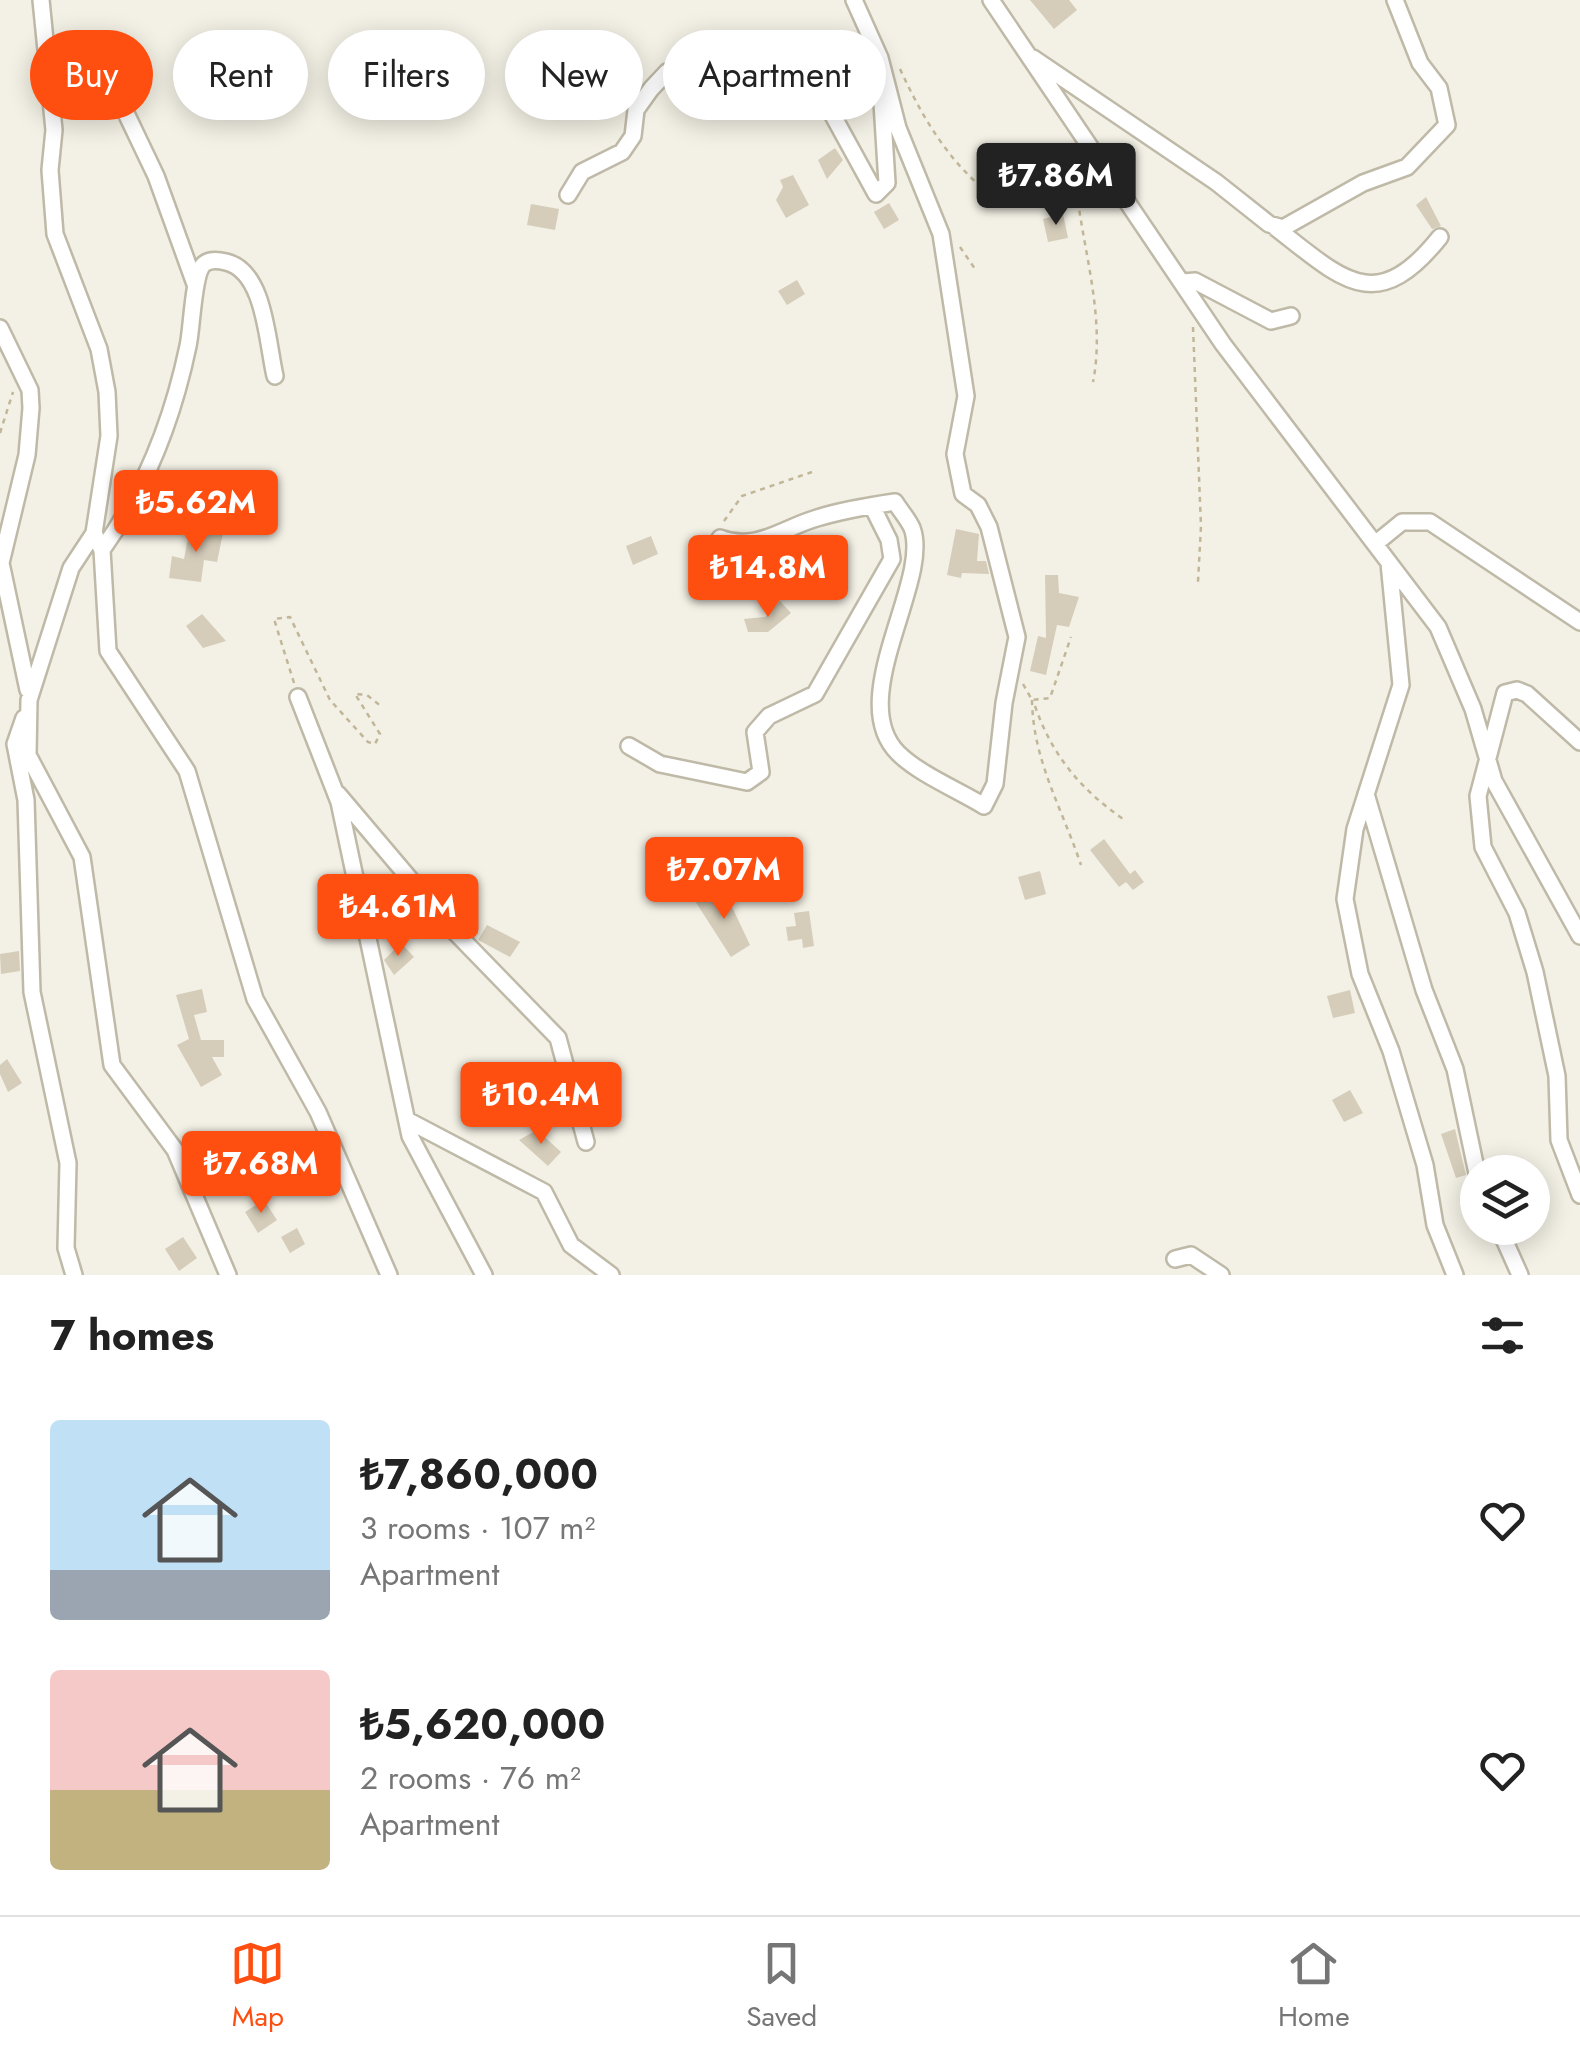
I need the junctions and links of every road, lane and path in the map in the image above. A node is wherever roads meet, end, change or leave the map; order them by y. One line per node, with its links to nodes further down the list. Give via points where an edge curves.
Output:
1 (41, 0): 25 (street, via 54,130 55,234 80,292 108,392 107,463)
2 (854, 0): 7 (street)
3 (991, 0): 5 (street)
4 (1395, 0): 12 (street, via 1420,63 1439,88 1447,125 1408,167)
5 (1025, 53): 9 (street); 12 (street)
6 (894, 58): 11 (path, via 912,99 968,179)
7 (887, 86): 10 (street, via 887,183 876,194 819,90 686,65 650,89 622,152 582,172); 33 (street, via 941,234 966,396 955,454 963,494 989,527 1017,637)
8 (129, 120): 15 (street)
9 (1074, 125): 14 (street); 21 (path, via 1094,312)
10 (568, 195)
11 (998, 200)
12 (1276, 228): 13 (street, via 1362,286 1401,276)
13 (1440, 237)
14 (1184, 282): 16 (street); 17 (street, via 1195,281 1271,320)
15 (195, 284): 20 (street, via 207,262 244,269 258,297); 28 (street, via 166,434)
16 (1193, 300): 27 (street); 30 (path)
17 (1291, 316)
18 (0, 328): 19 (street)
19 (24, 374): 22 (path); 35 (street, via 30,435 1,562)
20 (274, 376)
21 (1092, 382)
22 (0, 433)
23 (812, 472): 26 (path, via 742,496)
24 (872, 506): 26 (street, via 740,545); 33 (street, via 894,502 912,529 914,554 882,696 882,720 896,752 984,806 995,784); 39 (street, via 892,559 814,694 769,716 755,732 761,772 747,782 660,764)
25 (94, 534): 28 (street); 35 (street, via 71,568)
26 (720, 538)
27 (1375, 544): 29 (street); 31 (street, via 1402,522 1430,522)
28 (102, 550): 54 (street, via 108,651 187,770 255,999 318,1112)
29 (1390, 563): 40 (street, via 1438,628); 42 (street, via 1400,685)
30 (1198, 582)
31 (1580, 622)
32 (1071, 638): 36 (path, via 1050,698)
33 (1012, 665): 36 (path)
34 (298, 697): 37 (path, via 274,619 290,617 330,700 368,742 375,744 380,734 355,694); 41 (street)
35 (29, 700): 52 (street, via 15,744 26,800 32,992 68,1162 66,1248); 53 (street, via 28,755 82,857 112,1065 175,1150)
36 (1032, 700): 43 (path, via 1047,740 1073,778); 44 (path, via 1040,768)
37 (382, 707)
38 (1580, 742): 40 (street, via 1517,690 1499,704)
39 (629, 746)
40 (1488, 762): 45 (street); 49 (street, via 1478,796 1483,847 1517,913 1535,972 1557,1076 1560,1140)
41 (333, 787): 46 (street); 47 (street, via 454,931 558,1038)
42 (1365, 790): 48 (street, via 1424,990 1455,1070); 58 (street, via 1345,900 1360,974 1391,1051 1422,1155 1434,1225)
43 (1123, 818)
44 (1082, 864)
45 (1580, 936)
46 (407, 1120): 55 (street); 56 (street, via 544,1192 571,1245)
47 (586, 1142)
48 (1473, 1155)
49 (1580, 1195)
50 (1506, 1245): 59 (street)
51 (1176, 1260): 57 (street, via 1192,1255)
52 (74, 1275)
53 (228, 1275)
54 (388, 1275)
55 (484, 1275)
56 (611, 1275)
57 (1221, 1275)
58 (1455, 1275)
59 (1520, 1275)

